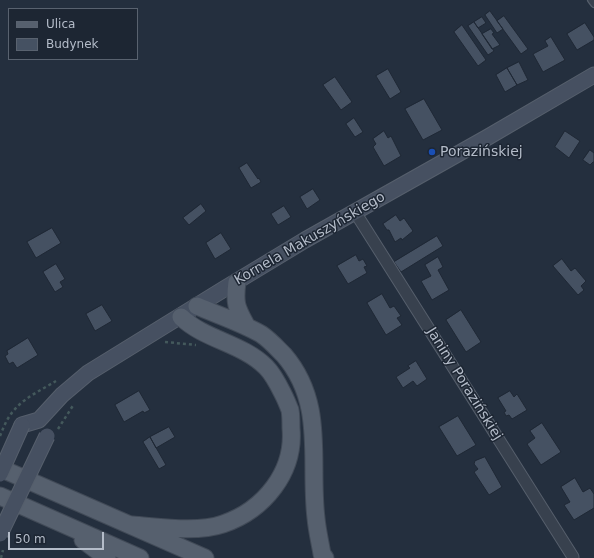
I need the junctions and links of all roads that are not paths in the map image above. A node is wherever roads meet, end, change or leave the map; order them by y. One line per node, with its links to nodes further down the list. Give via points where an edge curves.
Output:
1 (591, 0): 2 (lane)
2 (594, 4)
3 (594, 75): 4 (street, Kornela Makuszyńskiego)
4 (355, 212): 5 (street, Kornela Makuszyńskiego); 16 (street, Janiny Porazińskiej)
5 (237, 282): 6 (street, Kornela Makuszyńskiego); 8 (main road, via 236,306)
6 (197, 306): 7 (street, Kornela Makuszyńskiego); 8 (main road)
7 (181, 317): 9 (street, Kornela Makuszyńskiego, via 88,373 62,395); 14 (main road, via 190,325 252,355 267,368 279,384 290,411 292,441 286,468 271,493 246,514 222,525 192,529)
8 (247, 327): 20 (main road, via 262,335 278,349 293,366 303,383 309,403 313,434 316,518 322,554)
9 (39, 420): 11 (street, bridge, via 22,425); 15 (street, bridge, via 51,435)
10 (0, 468): 14 (main road)
11 (0, 474)
12 (0, 496): 13 (main road)
13 (56, 520): 17 (main road); 18 (main road)
14 (132, 526): 19 (main road)
15 (0, 534)
16 (573, 556)
17 (107, 558)
18 (140, 558)
19 (205, 558)
20 (325, 558)

